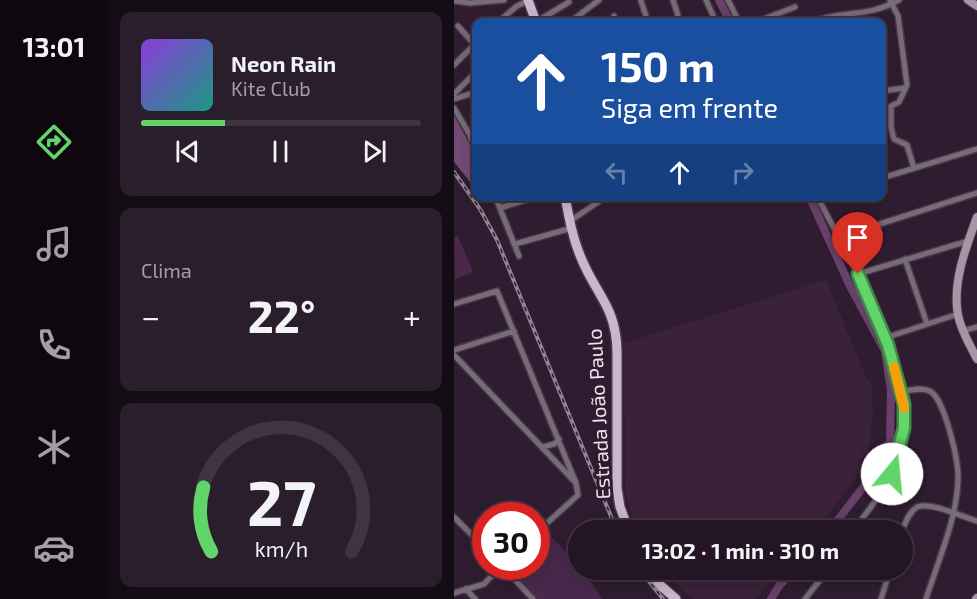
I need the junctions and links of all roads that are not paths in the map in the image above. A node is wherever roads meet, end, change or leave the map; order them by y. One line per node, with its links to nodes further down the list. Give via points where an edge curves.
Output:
1 (504, 0): 8 (street)
2 (528, 0): 13 (street); 14 (main road)
3 (599, 0): 16 (street)
4 (673, 0): 18 (street)
5 (706, 0): 19 (street)
6 (728, 0): 20 (street)
7 (899, 0): 11 (street)
8 (454, 1)
9 (641, 1): 17 (street)
10 (569, 2): 15 (street)
11 (891, 2): 22 (street, via 875,11); 29 (street, via 900,28 907,85)
12 (795, 8): 21 (street)
13 (503, 18)
14 (532, 18)
15 (539, 18)
16 (575, 18)
17 (647, 18)
18 (679, 18)
19 (714, 18)
20 (737, 18)
21 (767, 18)
22 (826, 18)
23 (458, 26): 24 (street)
24 (472, 40)
25 (472, 47): 26 (street)
26 (455, 61)
27 (472, 76): 28 (street)
28 (463, 85): 32 (street); 33 (street)
29 (904, 88): 30 (street); 38 (street, via 899,102 891,106 890,127 894,139 908,147)
30 (886, 90)
31 (472, 93): 33 (street)
32 (454, 94)
33 (469, 94): 34 (street)
34 (454, 99)
35 (454, 108): 36 (street)
36 (472, 133)
37 (976, 148): 38 (street)
38 (914, 168): 39 (street)
39 (886, 177)
40 (976, 193): 49 (street)
41 (497, 201): 46 (street)
42 (522, 201): 46 (street)
43 (566, 201): 48 (main road, Estrada João Paulo)
44 (601, 201): 48 (street)
45 (820, 201): 49 (street)
46 (500, 208): 51 (street)
47 (976, 217): 50 (street)
48 (571, 224): 51 (street); 70 (main road, Estrada João Paulo, via 581,259 608,305 615,329 617,488)
49 (839, 237): 54 (street)
50 (968, 241): 53 (street); 56 (street, via 957,292)
51 (515, 244): 52 (street)
52 (519, 256)
53 (905, 259): 54 (street); 57 (street)
54 (858, 274): 61 (street)
55 (454, 304): 59 (street, via 497,291)
56 (958, 314): 57 (street); 60 (street)
57 (927, 324): 61 (street)
58 (976, 327): 60 (street)
59 (514, 331): 62 (street); 65 (street)
60 (963, 331): 63 (street)
61 (885, 338): 64 (street)
62 (454, 353): 66 (street)
63 (976, 359)
64 (901, 392): 68 (street, via 918,388 930,390 937,397 957,467); 71 (street, via 904,428 895,464 887,484)
65 (559, 439): 66 (street); 67 (street)
66 (543, 447): 67 (street)
67 (576, 483): 73 (street, via 578,495)
68 (953, 513): 72 (street, via 920,506); 74 (street); 88 (street)
69 (454, 517): 75 (street)
70 (625, 520)
71 (861, 520)
72 (906, 520)
73 (550, 521)
74 (976, 521)
75 (472, 535)
76 (488, 580): 81 (street)
77 (514, 580): 84 (street)
78 (656, 580): 85 (main road)
79 (820, 580): 86 (street)
80 (887, 580): 87 (street)
81 (466, 590): 82 (street); 83 (street)
82 (454, 593)
83 (475, 599)
84 (533, 599)
85 (676, 599)
86 (805, 599)
87 (881, 599)
88 (926, 599)

